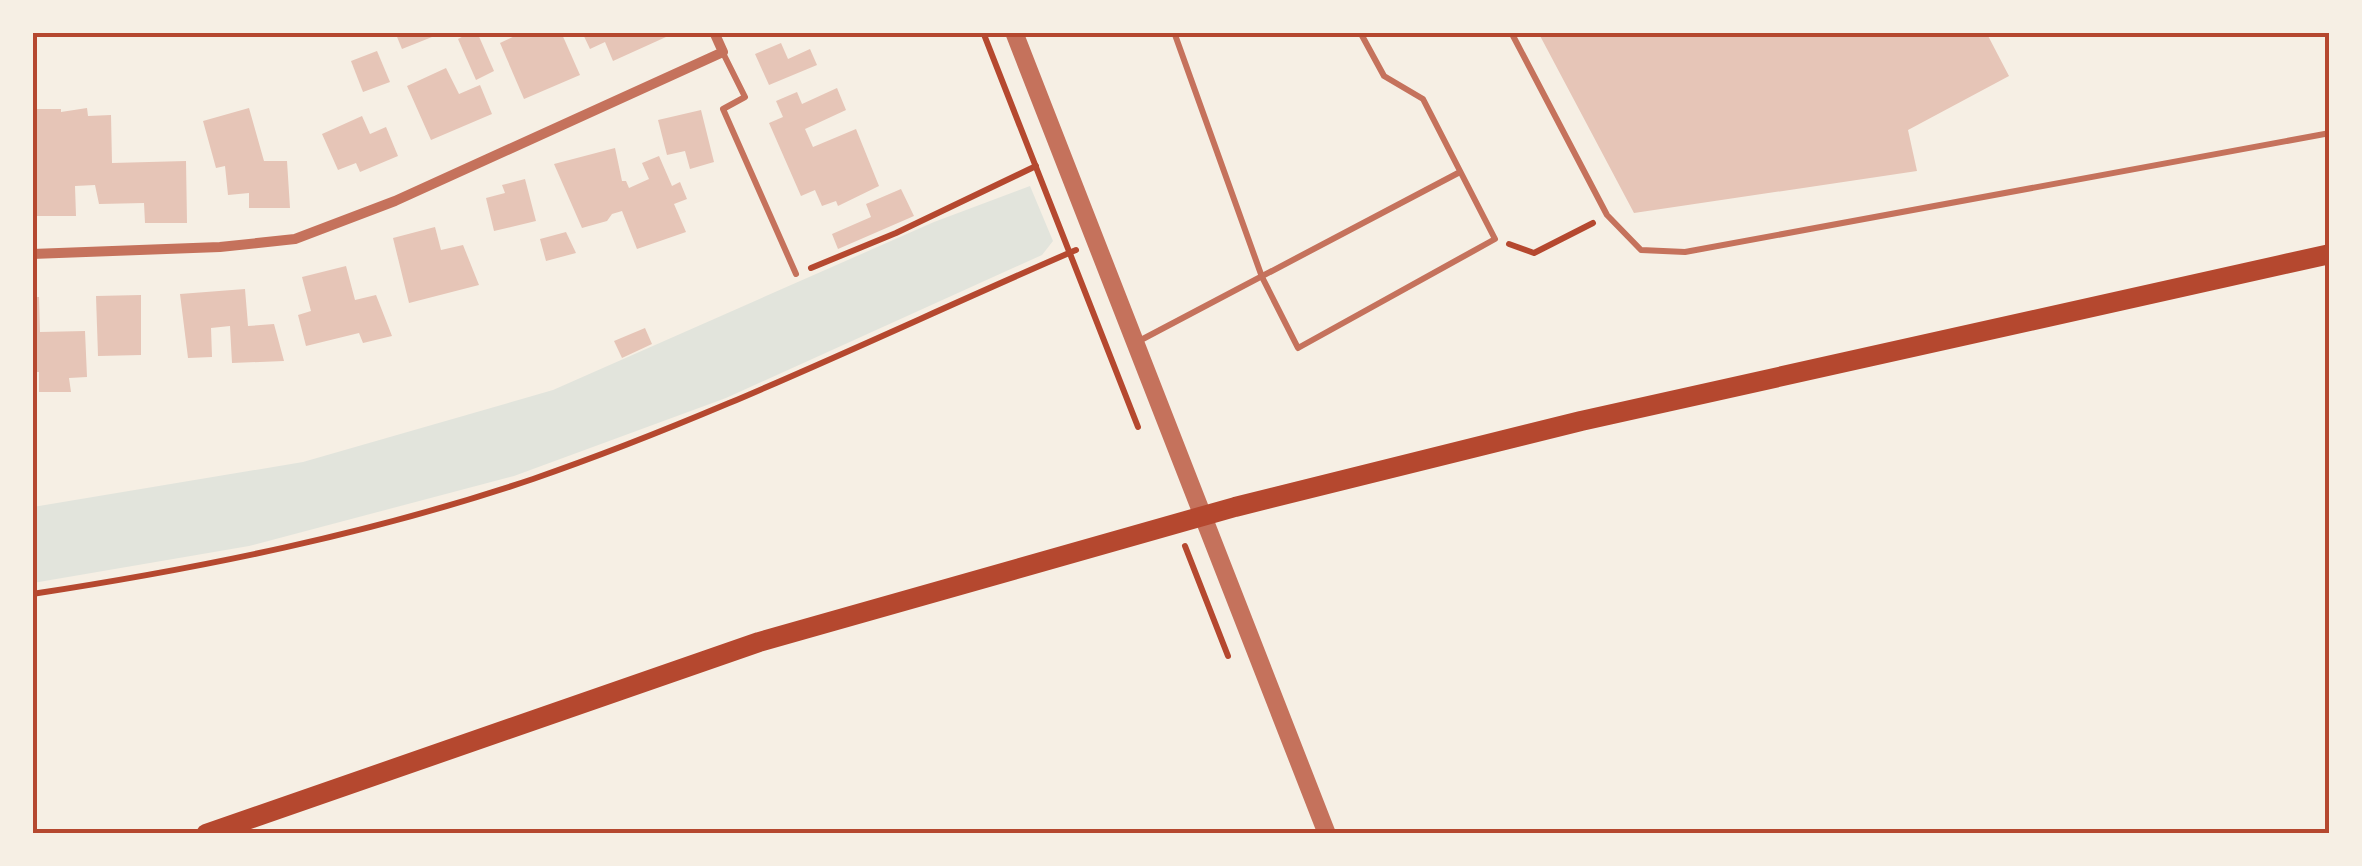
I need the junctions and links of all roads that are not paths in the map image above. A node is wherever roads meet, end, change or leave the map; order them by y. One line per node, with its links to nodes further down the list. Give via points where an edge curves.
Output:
1 (714, 32): 6 (street)
2 (1014, 32): 13 (street)
3 (1174, 32): 12 (lane)
4 (1360, 32): 8 (lane, via 1384,76 1423,99)
5 (1511, 32): 7 (lane, via 1607,215 1641,250 1685,252)
6 (722, 52): 9 (street, via 395,201 295,239); 11 (lane, via 744,97 722,109)
7 (2330, 133)
8 (1460, 172): 12 (lane); 12 (lane, via 1496,239 1298,348)
9 (32, 254)
10 (2330, 254): 14 (main road, via 1600,417 1216,513 759,642)
11 (796, 274)
12 (1262, 277): 13 (lane)
13 (1136, 342): 15 (street)
14 (206, 834)
15 (1327, 834)

